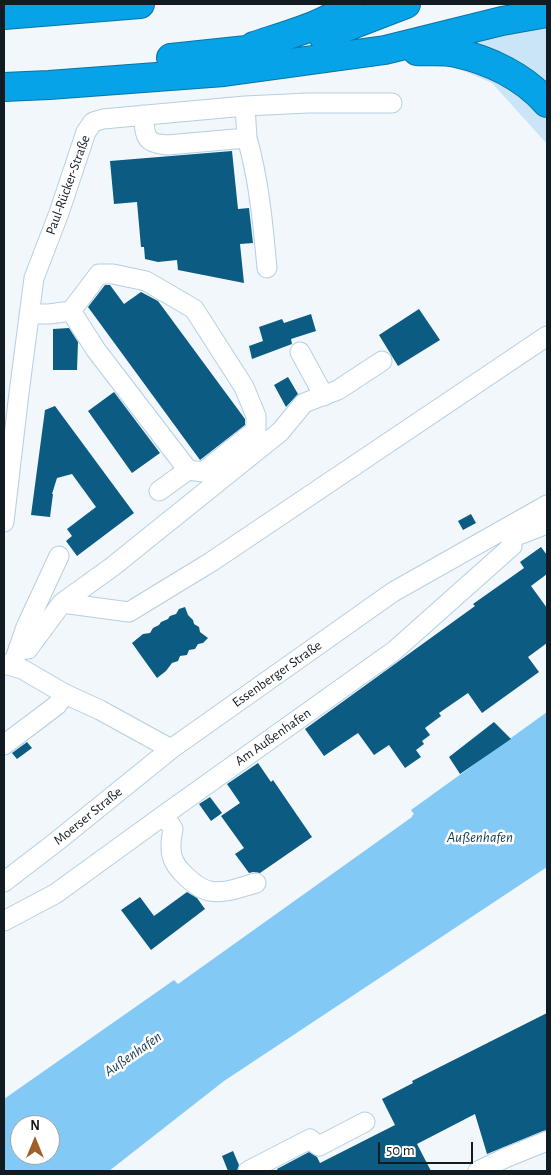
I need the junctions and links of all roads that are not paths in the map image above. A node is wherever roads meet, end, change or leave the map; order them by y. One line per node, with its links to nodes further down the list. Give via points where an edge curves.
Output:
1 (140, 4): 6 (highway)
2 (349, 4): 8 (highway, via 324,21)
3 (406, 4): 7 (highway)
4 (502, 4): 7 (highway, via 383,33)
5 (547, 13): 9 (highway)
6 (4, 15)
7 (302, 44): 8 (highway)
8 (241, 50): 10 (highway)
9 (385, 50): 11 (highway, via 224,72); 13 (highway, via 454,52 485,60 516,76)
10 (4, 69)
11 (4, 87)
12 (392, 103): 14 (street, Paul-Rücker-Straße)
13 (547, 103)
14 (242, 106): 15 (street, Paul-Rücker-Straße); 16 (street)
15 (143, 115): 16 (street, via 146,135 157,144); 19 (street, Paul-Rücker-Straße, via 103,119 93,122 86,132 60,213 34,278)
16 (247, 138): 17 (street, via 262,212)
17 (267, 268)
18 (71, 311): 19 (street); 25 (street, via 96,350); 25 (street, via 99,274 146,282 194,309 244,386 256,416 256,430 203,472)
19 (29, 314): 23 (street, Paul-Rücker-Straße)
20 (547, 336): 32 (street, via 211,562 129,612)
21 (300, 352): 24 (street)
22 (382, 361): 24 (street)
23 (11, 392): 28 (street, Paul-Rücker-Straße)
24 (324, 396): 32 (street, via 304,404 280,432 112,567)
25 (188, 470): 26 (street)
26 (159, 491)
27 (547, 505): 30 (street, Essenberger Straße)
28 (4, 522)
29 (547, 524): 30 (street)
30 (510, 532): 36 (street, Essenberger Straße, via 392,592); 37 (street, Am Außenhafen, via 512,546 394,651)
31 (58, 556): 33 (street)
32 (62, 603): 33 (street, via 28,649)
33 (12, 660): 34 (street, via 22,670)
34 (65, 694): 35 (street, via 57,705); 36 (street)
35 (4, 745)
36 (171, 749): 38 (street, Moerser Straße)
37 (164, 815): 39 (street, via 173,829 170,841 172,857 188,880 209,891 229,891); 40 (street, Am Außenhafen, via 55,894)
38 (4, 882)
39 (256, 883)
40 (4, 921)
41 (365, 1122): 43 (street, via 319,1146 310,1139)
42 (547, 1141): 44 (street)
43 (248, 1171)
44 (478, 1171)

